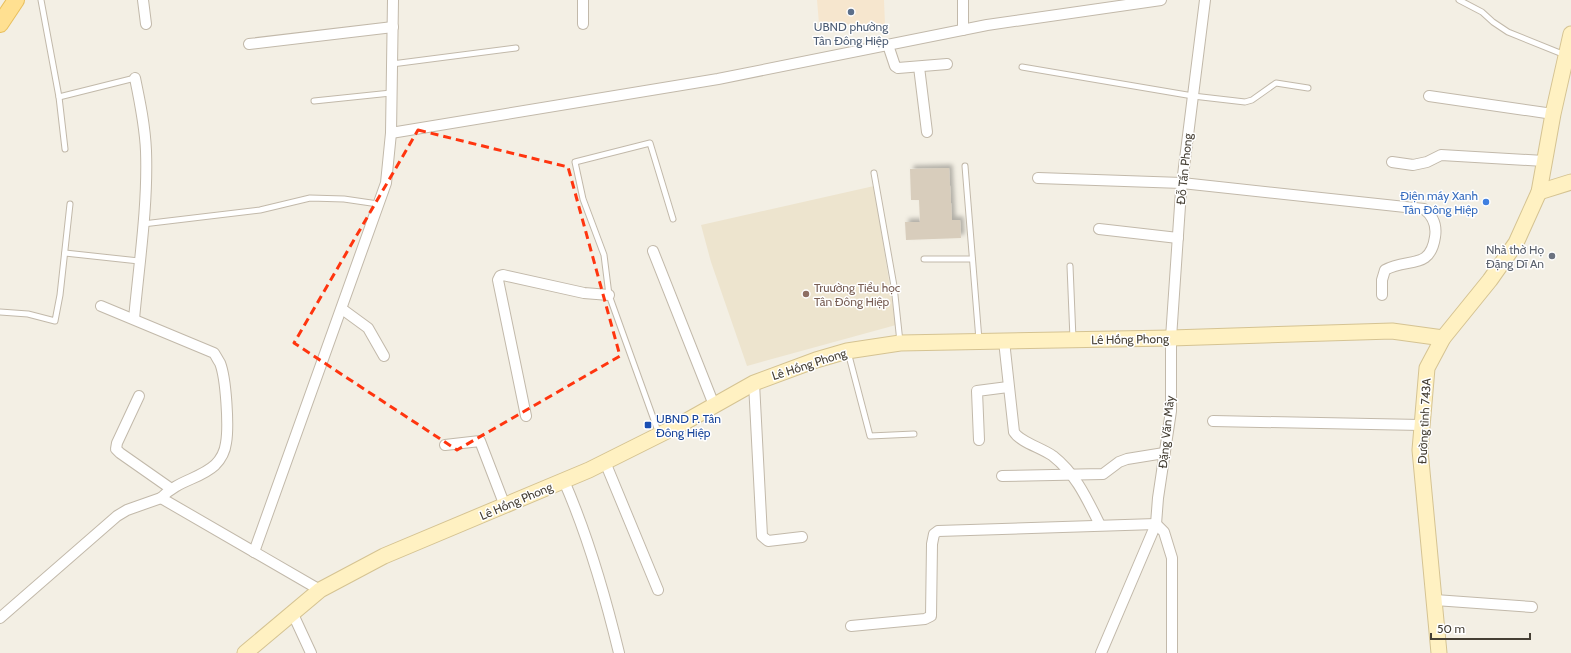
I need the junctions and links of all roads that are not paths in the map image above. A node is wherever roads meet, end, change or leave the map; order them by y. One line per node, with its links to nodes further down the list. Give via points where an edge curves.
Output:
1 (16, 0): 10 (main road)
2 (41, 0): 29 (lane)
3 (143, 0): 11 (street)
4 (393, 0): 13 (street)
5 (583, 0): 12 (street)
6 (963, 0): 14 (street)
7 (1161, 0): 14 (street)
8 (1205, 0): 27 (street, Đỗ Tấn Phong)
9 (1459, 0): 19 (lane, via 1482,12 1508,32)
10 (0, 24)
11 (146, 24)
12 (583, 24)
13 (393, 27): 16 (street); 20 (street)
14 (963, 30): 17 (street)
15 (1571, 34): 19 (main road, Đường tỉnh 743A)
16 (249, 44)
17 (888, 45): 22 (street, via 895,66); 33 (street, via 718,80)
18 (516, 48): 20 (lane)
19 (1566, 55): 31 (main road, Đường tỉnh 743A)
20 (392, 64): 26 (street)
21 (947, 64): 22 (street)
22 (919, 67): 32 (street)
23 (1022, 67): 27 (lane)
24 (135, 78): 29 (lane); 46 (street, via 145,130)
25 (1308, 88): 27 (lane, via 1276,83 1245,102)
26 (391, 93): 30 (lane); 33 (street)
27 (1193, 96): 41 (street, Đỗ Tấn Phong)
28 (1429, 96): 31 (street)
29 (59, 97): 34 (lane)
30 (314, 101)
31 (1552, 114): 35 (main road, Đường tỉnh 743A)
32 (927, 132)
33 (391, 133): 44 (street, via 386,183)
34 (65, 149)
35 (1544, 161): 36 (street, via 1441,155 1413,165); 42 (main road, Đường tỉnh 743A)
36 (1392, 162)
37 (965, 166): 52 (lane)
38 (874, 173): 66 (lane, via 894,286)
39 (1038, 178): 41 (street)
40 (1571, 182): 42 (main road)
41 (1182, 183): 48 (street, Đỗ Tấn Phong); 56 (street, via 1424,209 1433,216 1436,232 1433,247 1429,255 1420,260 1384,270)
42 (1539, 192): 62 (main road, Đường tỉnh 743A, via 1516,243)
43 (70, 204): 50 (lane)
44 (379, 205): 46 (lane, via 344,199 310,198 260,210); 58 (street)
45 (672, 219): 55 (lane, via 650,143 574,162 583,199 604,255)
46 (142, 224): 53 (street)
47 (1099, 229): 48 (street)
48 (1178, 238): 61 (street, Đỗ Tấn Phong)
49 (653, 251): 72 (street)
50 (65, 253): 53 (lane); 59 (lane, via 55,321 28,314)
51 (924, 259): 52 (lane)
52 (972, 259): 65 (lane)
53 (139, 261): 60 (street)
54 (1070, 266): 63 (lane)
55 (609, 295): 73 (street, via 584,293 500,276 498,280); 77 (lane)
56 (1382, 295)
57 (101, 306): 60 (street)
58 (342, 309): 68 (street, via 368,328); 91 (street)
59 (0, 312)
60 (134, 319): 85 (street, via 214,353 223,374 227,429 223,455 215,465)
61 (1171, 338): 62 (main road, Lê Hồng Phong, via 1392,331); 63 (main road, Lê Hồng Phong); 80 (street, Đặng Văn Mây, via 1171,411)
62 (1443, 338): 75 (main road, Đường tỉnh 743A, via 1427,368)
63 (1074, 340): 64 (main road, Lê Hồng Phong)
64 (1004, 341): 65 (main road, Lê Hồng Phong); 70 (street)
65 (979, 342): 66 (main road, Lê Hồng Phong)
66 (900, 343): 67 (main road, Lê Hồng Phong)
67 (847, 351): 69 (main road, Lê Hồng Phong); 76 (lane, via 870,436)
68 (384, 356)
69 (754, 383): 72 (main road, Lê Hồng Phong); 90 (street, via 762,536 768,541)
70 (1008, 387): 78 (street, via 977,391); 82 (street, via 1017,438 1040,447)
71 (139, 396): 85 (street, via 116,449)
72 (714, 405): 77 (main road, Lê Hồng Phong)
73 (526, 416)
74 (1213, 421): 75 (street)
75 (1421, 425): 94 (main road, Đường tỉnh 743A, via 1421,470)
76 (914, 434)
77 (659, 435): 81 (main road, Lê Hồng Phong)
78 (979, 440)
79 (445, 445): 87 (street, via 480,441)
80 (1164, 453): 82 (street, via 1119,462 1103,474); 88 (street, Đặng Văn Mây)
81 (605, 462): 84 (main road, Lê Hồng Phong); 93 (street)
82 (1071, 474): 83 (street); 89 (street)
83 (1002, 476)
84 (564, 481): 87 (main road, Lê Hồng Phong); 101 (street, via 576,507)
85 (170, 488): 86 (street)
86 (161, 498): 91 (street); 97 (street, via 117,516)
87 (505, 506): 92 (main road, Lê Hồng Phong, via 384,556)
88 (1156, 524): 89 (street); 102 (street, Đặng Văn Mây); 103 (street, via 1164,532 1172,558)
89 (1100, 525): 98 (street, via 938,531 934,534 932,544 931,616 925,619)
90 (802, 538)
91 (254, 552): 92 (street)
92 (320, 590): 96 (main road, Lê Hồng Phong)
93 (658, 590)
94 (1434, 600): 95 (street); 104 (main road, Đường tỉnh 743A)
95 (1532, 607)
96 (292, 612): 99 (main road, Lê Hồng Phong); 100 (street)
97 (0, 618)
98 (851, 626)
99 (246, 653)
100 (311, 653)
101 (619, 653)
102 (1101, 653)
103 (1172, 653)
104 (1439, 653)

